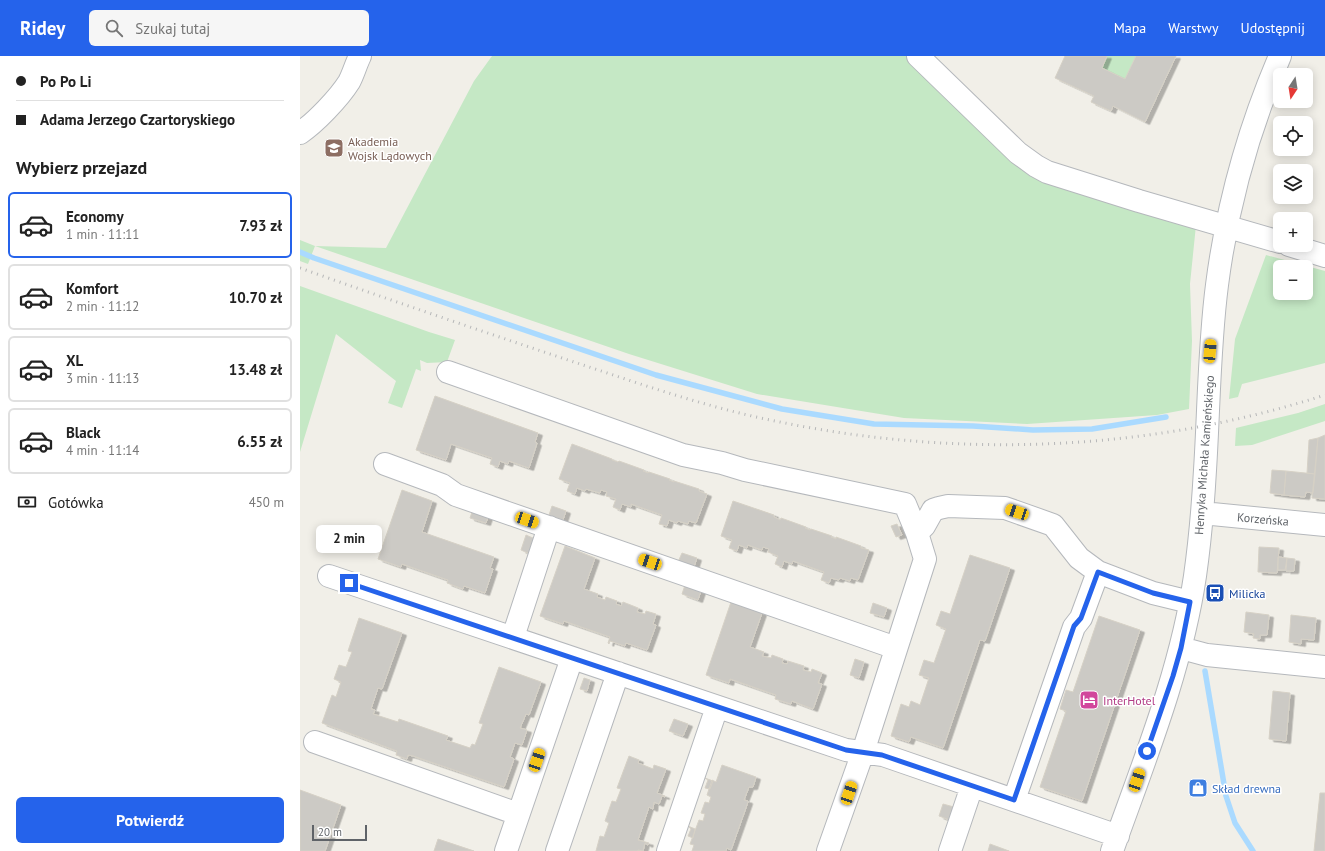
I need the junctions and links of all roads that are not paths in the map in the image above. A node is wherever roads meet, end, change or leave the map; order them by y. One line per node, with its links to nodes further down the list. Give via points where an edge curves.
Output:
1 (360, 56): 4 (street, via 349,82 308,128)
2 (918, 56): 5 (street, via 1018,153 1036,166 1061,178)
3 (1280, 56): 5 (street, Henryka Michała Kamieńskiego, via 1245,153)
4 (300, 133)
5 (1226, 227): 6 (street); 9 (street, Henryka Michała Kamieńskiego, via 1216,287 1210,351)
6 (1273, 240)
7 (448, 372): 12 (street, via 683,455 905,504)
8 (385, 464): 11 (street, via 442,485 456,495)
9 (1202, 513): 10 (street, Korzeńska); 15 (street, Henryka Michała Kamieńskiego)
10 (1325, 525)
11 (549, 527): 16 (street); 17 (street)
12 (918, 533): 13 (street, via 933,510 939,508 1005,508 1052,525 1079,558); 17 (street, via 925,559)
13 (1098, 572): 15 (street, via 1153,593); 26 (street, via 1081,618 1074,626)
14 (329, 576): 16 (street)
15 (1190, 602): 18 (street, Henryka Michała Kamieńskiego)
16 (513, 638): 19 (street)
17 (896, 648): 24 (street)
18 (1181, 648): 20 (street, via 1207,655); 28 (street, Henryka Michała Kamieńskiego, via 1172,682)
19 (572, 658): 21 (street); 27 (street)
20 (1325, 667)
21 (618, 673): 22 (street); 30 (street)
22 (717, 707): 24 (street, via 846,750); 31 (street)
23 (315, 742): 27 (street)
24 (863, 752): 25 (street, via 882,755); 32 (street)
25 (972, 786): 26 (street); 33 (street)
26 (1014, 800): 28 (street)
27 (518, 814): 29 (street)
28 (1115, 843)
29 (506, 851)
30 (557, 851)
31 (668, 851)
32 (828, 851)
33 (950, 851)

